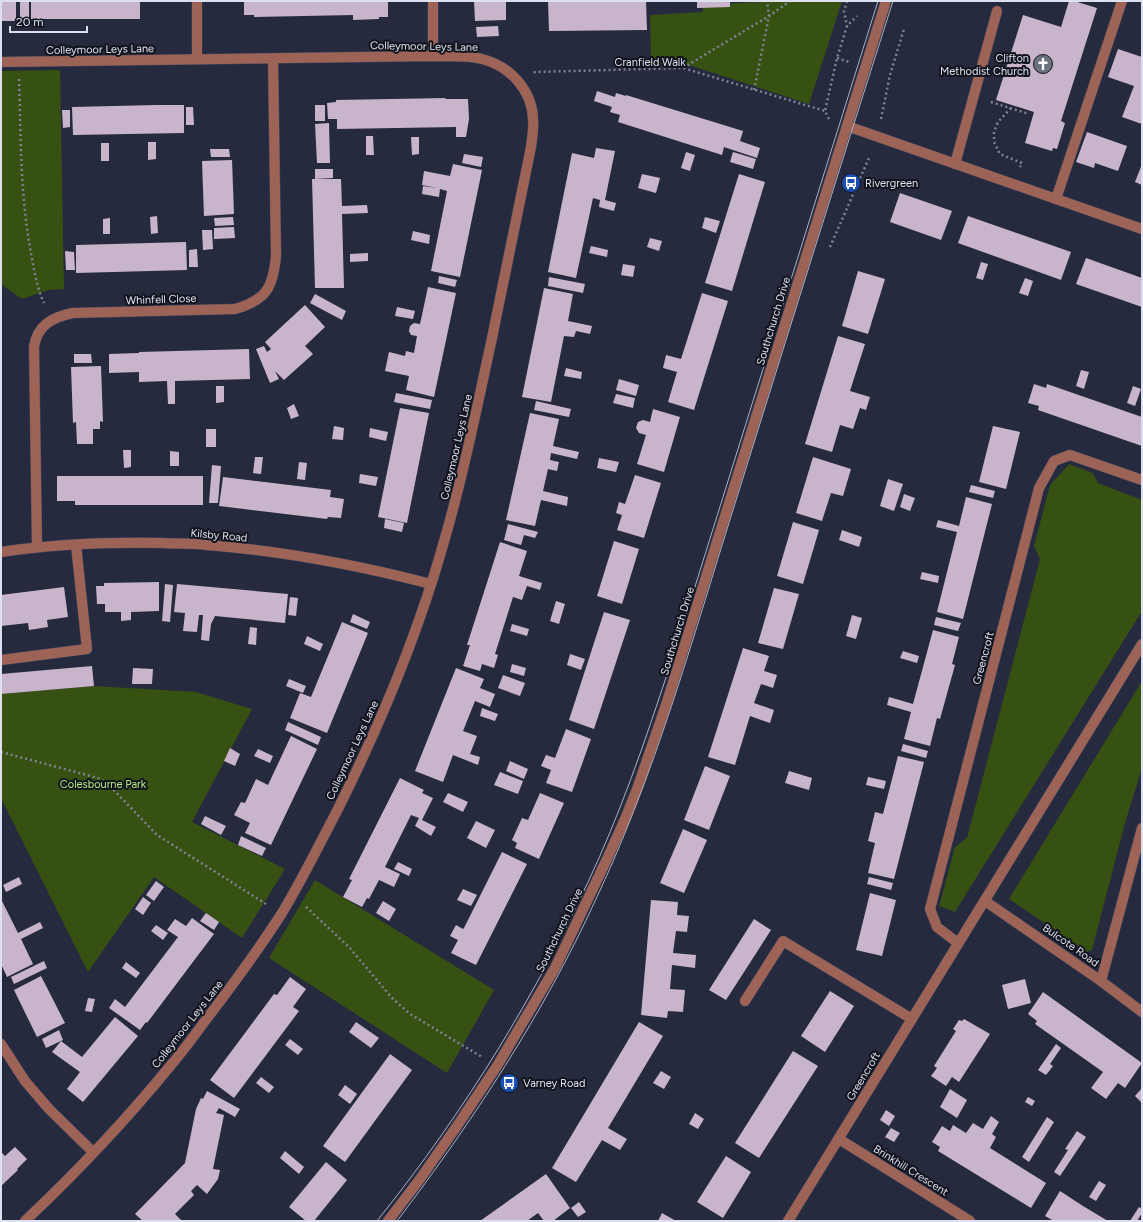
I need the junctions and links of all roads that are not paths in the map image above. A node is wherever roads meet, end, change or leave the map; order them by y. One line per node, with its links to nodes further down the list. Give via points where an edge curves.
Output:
1 (197, 1): 8 (street)
2 (433, 1): 6 (street)
3 (886, 1): 10 (street, Southchurch Drive)
4 (1122, 1): 12 (street)
5 (997, 11): 11 (street)
6 (433, 56): 7 (street, Colleymoor Leys Lane); 18 (street, Colleymoor Leys Lane, via 482,59 494,63 514,76 522,85 534,118 531,147 473,428 443,548)
7 (273, 58): 8 (street, Colleymoor Leys Lane); 16 (street, Whinfell Close, via 276,256 273,279 259,298 249,305 234,309 74,313 52,320 39,331 34,347)
8 (197, 59): 9 (street, Colleymoor Leys Lane)
9 (1, 62)
10 (847, 126): 11 (street); 32 (street, Southchurch Drive, via 669,697 637,789 555,968 497,1066 420,1179)
11 (955, 164): 12 (street)
12 (1056, 199): 13 (street)
13 (1142, 229)
14 (1142, 480): 23 (street, Greencroft, via 1070,455 1054,461 1039,488 930,909 937,927)
15 (76, 545): 16 (street, Kilsby Road); 18 (street, Kilsby Road, via 206,544 329,561); 20 (street, via 87,649)
16 (37, 547): 17 (street, Kilsby Road)
17 (1, 552)
18 (431, 584): 30 (street, Colleymoor Leys Lane, via 416,630 379,723 288,903 229,990 171,1065)
19 (1142, 644): 22 (street, Greencroft)
20 (1, 660)
21 (1142, 828): 24 (street)
22 (985, 900): 23 (street, Greencroft); 24 (street, Bulcote Road)
23 (958, 943): 27 (street, Greencroft)
24 (1101, 981): 26 (street, Bulcote Road)
25 (746, 1001): 27 (street, via 782,941)
26 (1142, 1012)
27 (912, 1019): 29 (street, Greencroft)
28 (1, 1044): 30 (street, via 25,1081 49,1110)
29 (839, 1139): 33 (street, Greencroft); 34 (street, Brinkhill Crescent)
30 (93, 1152): 31 (street, Colleymoor Leys Lane)
31 (26, 1221)
32 (388, 1221)
33 (788, 1221)
34 (970, 1221)

